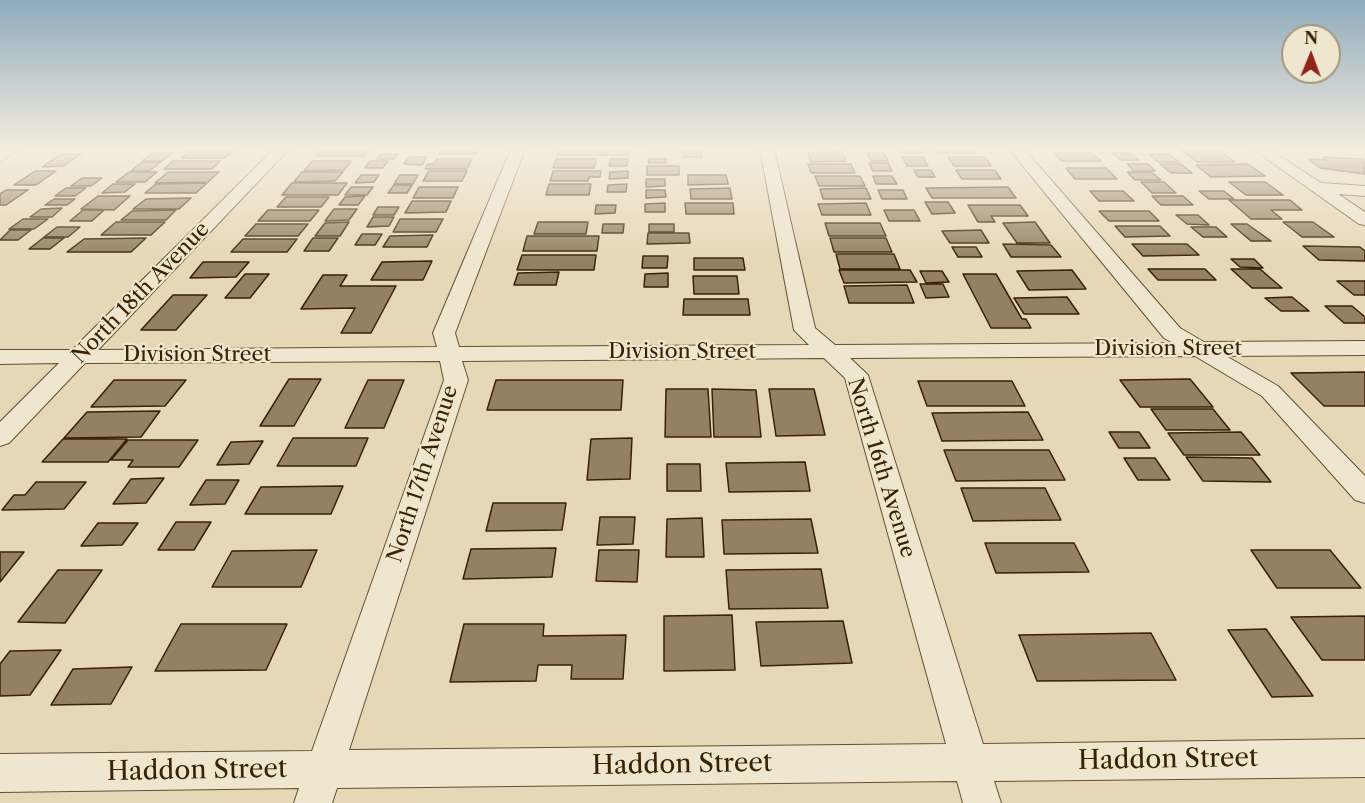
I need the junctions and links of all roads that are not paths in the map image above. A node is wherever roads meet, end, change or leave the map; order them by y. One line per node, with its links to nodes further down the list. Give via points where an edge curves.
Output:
1 (245, 186): 12 (street, North 18th Avenue)
2 (503, 186): 11 (street, North 17th Avenue, via 444,333)
3 (775, 186): 10 (street, North 16th Avenue, via 804,330)
4 (1048, 186): 9 (street, via 1172,333)
5 (1317, 188): 6 (street); 7 (street)
6 (1365, 191)
7 (1365, 220)
8 (1365, 348): 9 (street, Division Street)
9 (1200, 349): 10 (street, Division Street); 15 (street, via 1270,391)
10 (828, 351): 11 (street, Division Street); 17 (street, North 16th Avenue, via 856,375)
11 (450, 354): 12 (street, Division Street); 19 (street, North 17th Avenue, via 456,380)
12 (80, 356): 13 (street, Division Street); 14 (street, North 18th Avenue)
13 (0, 357)
14 (0, 437)
15 (1365, 493)
16 (1365, 758): 17 (street, Haddon Street)
17 (970, 762): 19 (street, Haddon Street); 20 (street, North 16th Avenue)
18 (0, 773): 19 (street, Haddon Street)
19 (319, 786)
20 (982, 803)

